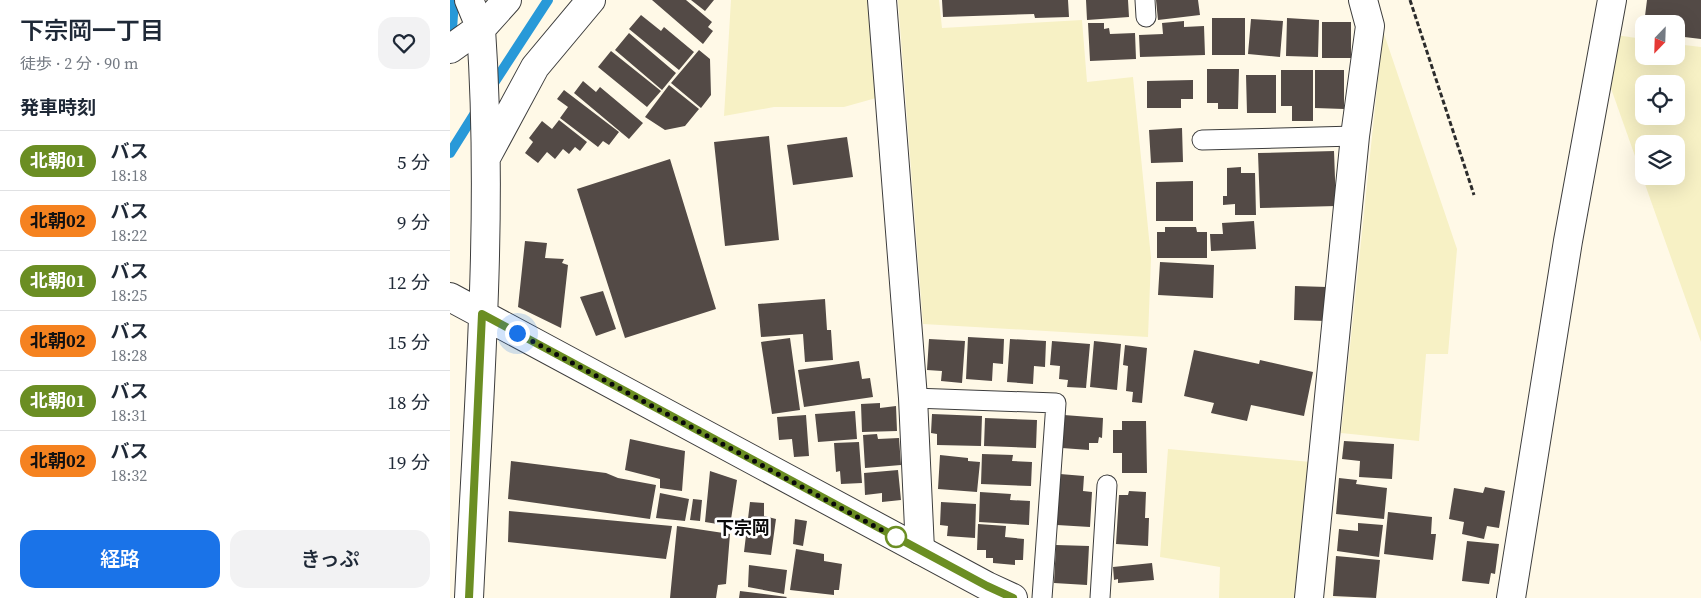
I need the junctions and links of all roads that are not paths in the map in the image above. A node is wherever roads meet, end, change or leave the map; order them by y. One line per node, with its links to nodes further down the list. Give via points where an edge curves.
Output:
1 (469, 0): 7 (street)
2 (507, 0): 7 (street)
3 (591, 0): 10 (street, via 535,67)
4 (882, 0): 13 (street)
5 (1363, 0): 8 (street, via 1370,26)
6 (1612, 0): 22 (street, via 1568,241)
7 (467, 37): 10 (street, via 485,94)
8 (1355, 136): 9 (lane); 21 (street)
9 (1202, 140)
10 (486, 157): 12 (street)
11 (453, 298): 12 (street)
12 (482, 314): 15 (street); 17 (street)
13 (913, 398): 15 (street); 19 (lane, via 1056,403)
14 (1107, 484): 20 (lane)
15 (920, 550): 16 (street)
16 (986, 592): 18 (street)
17 (469, 598)
18 (1013, 598)
19 (1042, 598)
20 (1100, 598)
21 (1309, 598)
22 (1512, 598)

